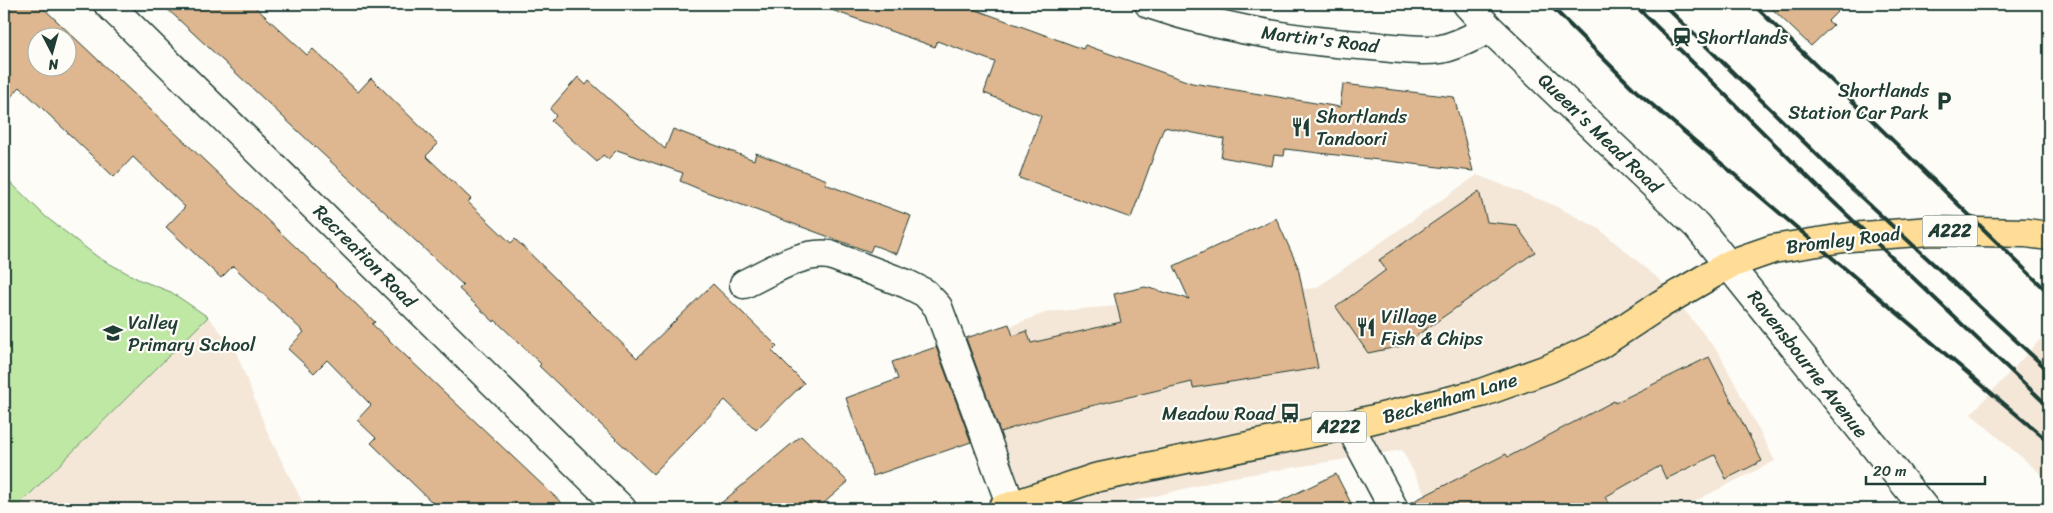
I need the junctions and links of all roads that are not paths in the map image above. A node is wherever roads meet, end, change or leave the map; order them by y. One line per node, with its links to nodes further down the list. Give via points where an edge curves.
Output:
1 (108, 4): 10 (street, Recreation Road)
2 (1149, 4): 4 (street, Martin's Road, via 1239,29 1331,43 1441,49)
3 (1467, 4): 4 (street, Queen's Mead Road)
4 (1490, 29): 6 (street, Queen's Mead Road, via 1697,226)
5 (2049, 236): 6 (main road, Bromley Road / A222, via 1968,230 1850,237 1772,249)
6 (1730, 264): 8 (main road, Beckenham Lane / A222, via 1596,347 1550,368 1481,392); 12 (street, Ravensbourne Avenue, via 1761,308)
7 (744, 284): 9 (street, via 817,253 838,258 924,293 938,306)
8 (1349, 425): 9 (main road, Beckenham Lane / A222, via 1095,478); 11 (street)
9 (1007, 508)
10 (622, 509)
11 (1394, 509)
12 (1925, 509)

